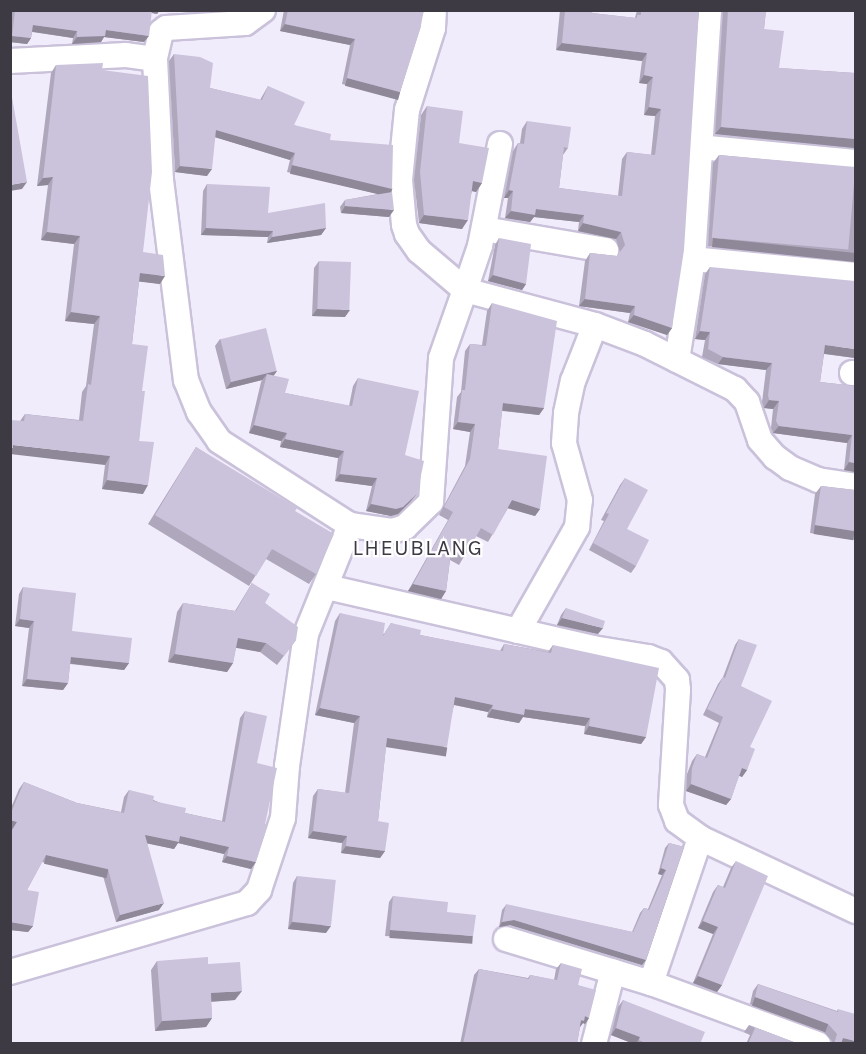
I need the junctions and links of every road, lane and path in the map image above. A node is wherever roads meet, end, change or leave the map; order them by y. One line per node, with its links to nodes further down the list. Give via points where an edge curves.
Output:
1 (263, 10): 4 (street, via 245,23 166,28 161,32)
2 (434, 10): 13 (street, via 431,36 407,110 400,180 404,225 419,251)
3 (709, 10): 7 (street)
4 (155, 59): 5 (street, via 126,55); 17 (street, via 161,180 186,380 194,401 219,441)
5 (10, 61)
6 (500, 144): 9 (street)
7 (699, 147): 8 (street); 11 (street)
8 (855, 162)
9 (484, 229): 10 (street); 13 (street)
10 (606, 250)
11 (693, 259): 12 (street); 15 (street)
12 (855, 275)
13 (465, 290): 14 (street); 17 (street, via 441,358 431,502 392,531)
14 (595, 325): 15 (street); 19 (street, via 573,381 566,413 564,443 580,500 577,527)
15 (677, 360): 16 (street, via 735,388 747,402 760,440 790,468 818,480)
16 (855, 486)
17 (350, 525): 18 (street)
18 (327, 587): 19 (street); 24 (street, via 306,634 283,818 267,873 254,897 247,903 134,938)
19 (518, 631): 20 (street, via 648,657 670,669 678,690 670,805 677,821)
20 (700, 838): 21 (street); 25 (street)
21 (855, 911)
22 (506, 939): 23 (street)
23 (613, 971): 25 (street); 26 (street)
24 (10, 972)
25 (651, 983): 27 (street)
26 (594, 1044)
27 (818, 1044)

